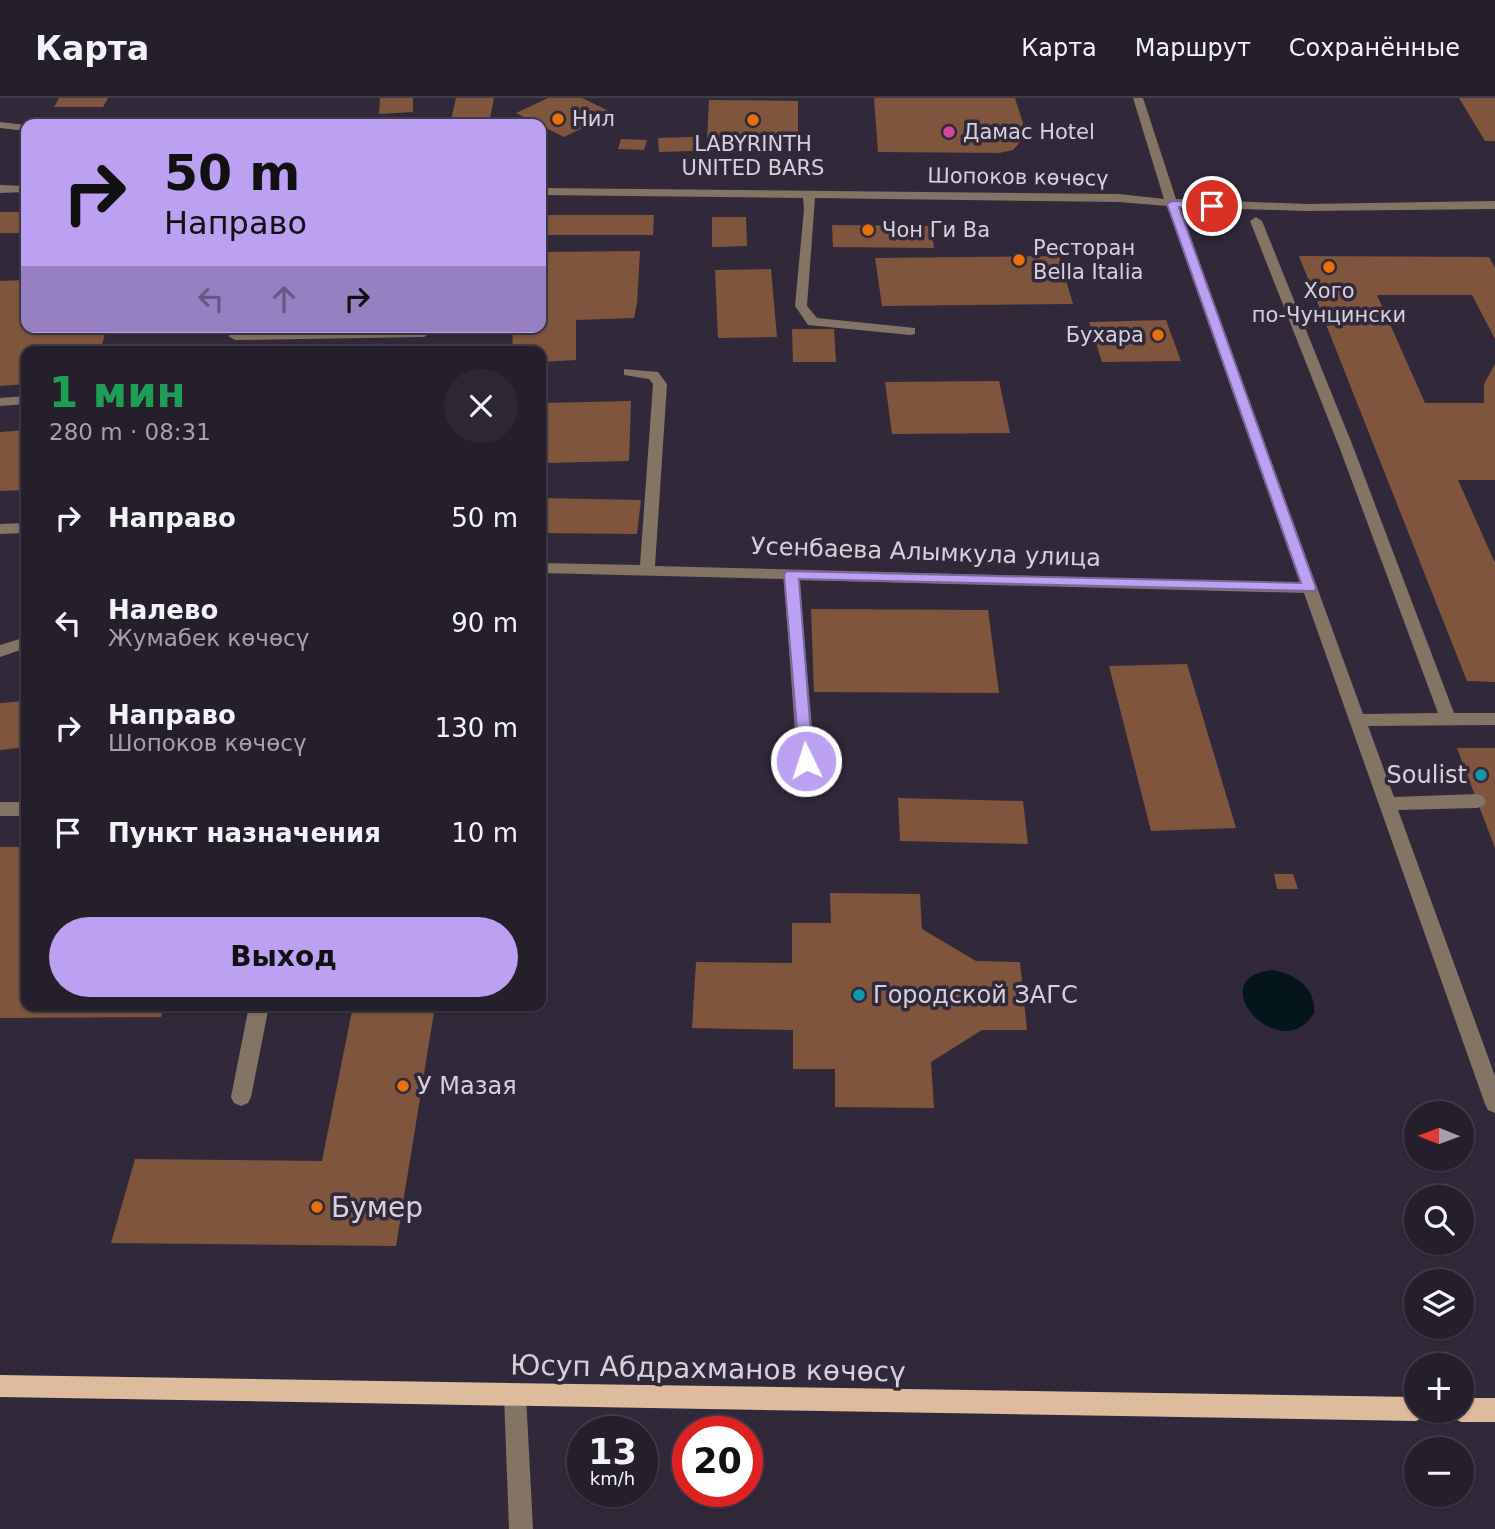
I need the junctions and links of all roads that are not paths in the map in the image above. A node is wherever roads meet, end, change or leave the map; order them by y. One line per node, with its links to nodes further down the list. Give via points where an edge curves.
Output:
1 (1138, 98): 8 (street)
2 (0, 125): 3 (street)
3 (21, 127)
4 (0, 189): 5 (street)
5 (21, 189)
6 (546, 192): 7 (street, Шопоков көчөсү)
7 (808, 193): 8 (street, Шопоков көчөсү, via 1119,198); 11 (street, via 801,306 813,322)
8 (1172, 204): 9 (street, Шопоков көчөсү); 22 (street)
9 (1495, 205)
10 (1256, 222): 25 (street)
11 (910, 331)
12 (424, 333): 13 (street)
13 (235, 336)
14 (629, 372): 20 (street, via 653,375 660,384)
15 (21, 400): 16 (street)
16 (0, 402)
17 (21, 528): 18 (street)
18 (0, 529)
19 (546, 569): 20 (street, Усенбаева Алымкула улица)
20 (647, 571): 21 (street, Усенбаева Алымкула улица)
21 (791, 575): 22 (street, Усенбаева Алымкула улица); 28 (street)
22 (1309, 588): 27 (street)
23 (21, 644): 24 (street)
24 (0, 651)
25 (1448, 719): 26 (street); 27 (street)
26 (1495, 719)
27 (1356, 720): 30 (street)
28 (806, 761)
29 (1477, 801): 30 (street)
30 (1387, 804): 35 (street)
31 (21, 808): 32 (street)
32 (0, 809)
33 (257, 1011): 34 (street)
34 (241, 1097)
35 (1495, 1104)
36 (0, 1386): 37 (main road, Юсуп Абдрахманов көчөсү)
37 (515, 1395): 38 (main road, Юсуп Абдрахманов көчөсү); 41 (street)
38 (1404, 1409)
39 (1474, 1410): 40 (main road)
40 (1495, 1410)
41 (520, 1529)

